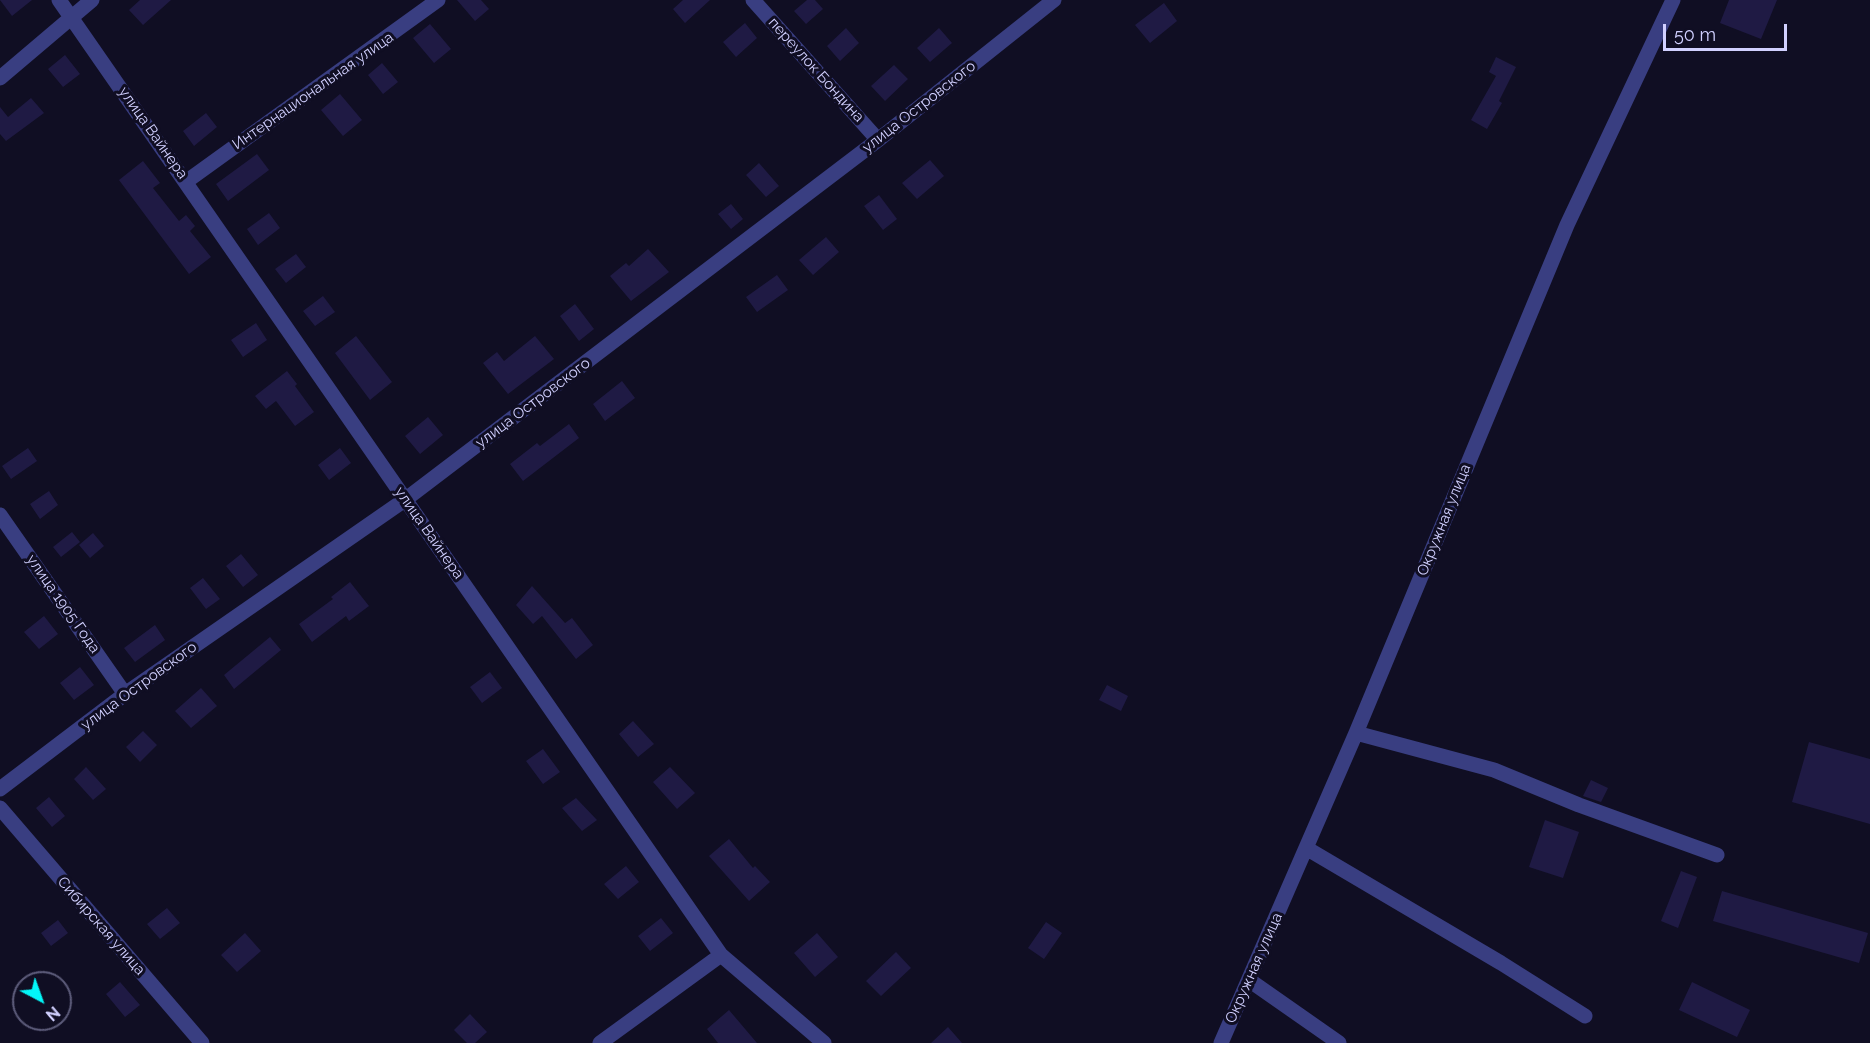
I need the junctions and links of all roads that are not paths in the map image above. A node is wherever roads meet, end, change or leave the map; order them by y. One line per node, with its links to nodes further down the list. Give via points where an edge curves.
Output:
1 (59, 0): 7 (street, улица Вайнера)
2 (92, 0): 7 (street)
3 (438, 0): 10 (street, Интернациональная улица)
4 (753, 0): 9 (street, переулок Бондина)
5 (1054, 0): 9 (street, улица Островского)
6 (1672, 0): 14 (street, Окружная улица, via 1567,225)
7 (71, 17): 8 (street); 10 (street, улица Вайнера)
8 (0, 78)
9 (878, 140): 11 (street, улица Островского)
10 (187, 181): 11 (street, улица Вайнера)
11 (406, 499): 13 (street, улица Островского); 19 (street, улица Вайнера)
12 (0, 514): 13 (street, улица 1905 Года)
13 (125, 694): 15 (street, улица Островского)
14 (1356, 733): 17 (street, Окружная улица); 18 (street, via 1494,770)
15 (0, 789)
16 (0, 808): 22 (street, Сибирская улица)
17 (1306, 848): 20 (street, Окружная улица); 21 (street)
18 (1717, 855)
19 (721, 955): 23 (street); 24 (street, улица Вайнера)
20 (1249, 980): 25 (street, Окружная улица); 26 (street)
21 (1585, 1016)
22 (202, 1043)
23 (600, 1043)
24 (824, 1043)
25 (1221, 1043)
26 (1339, 1043)

